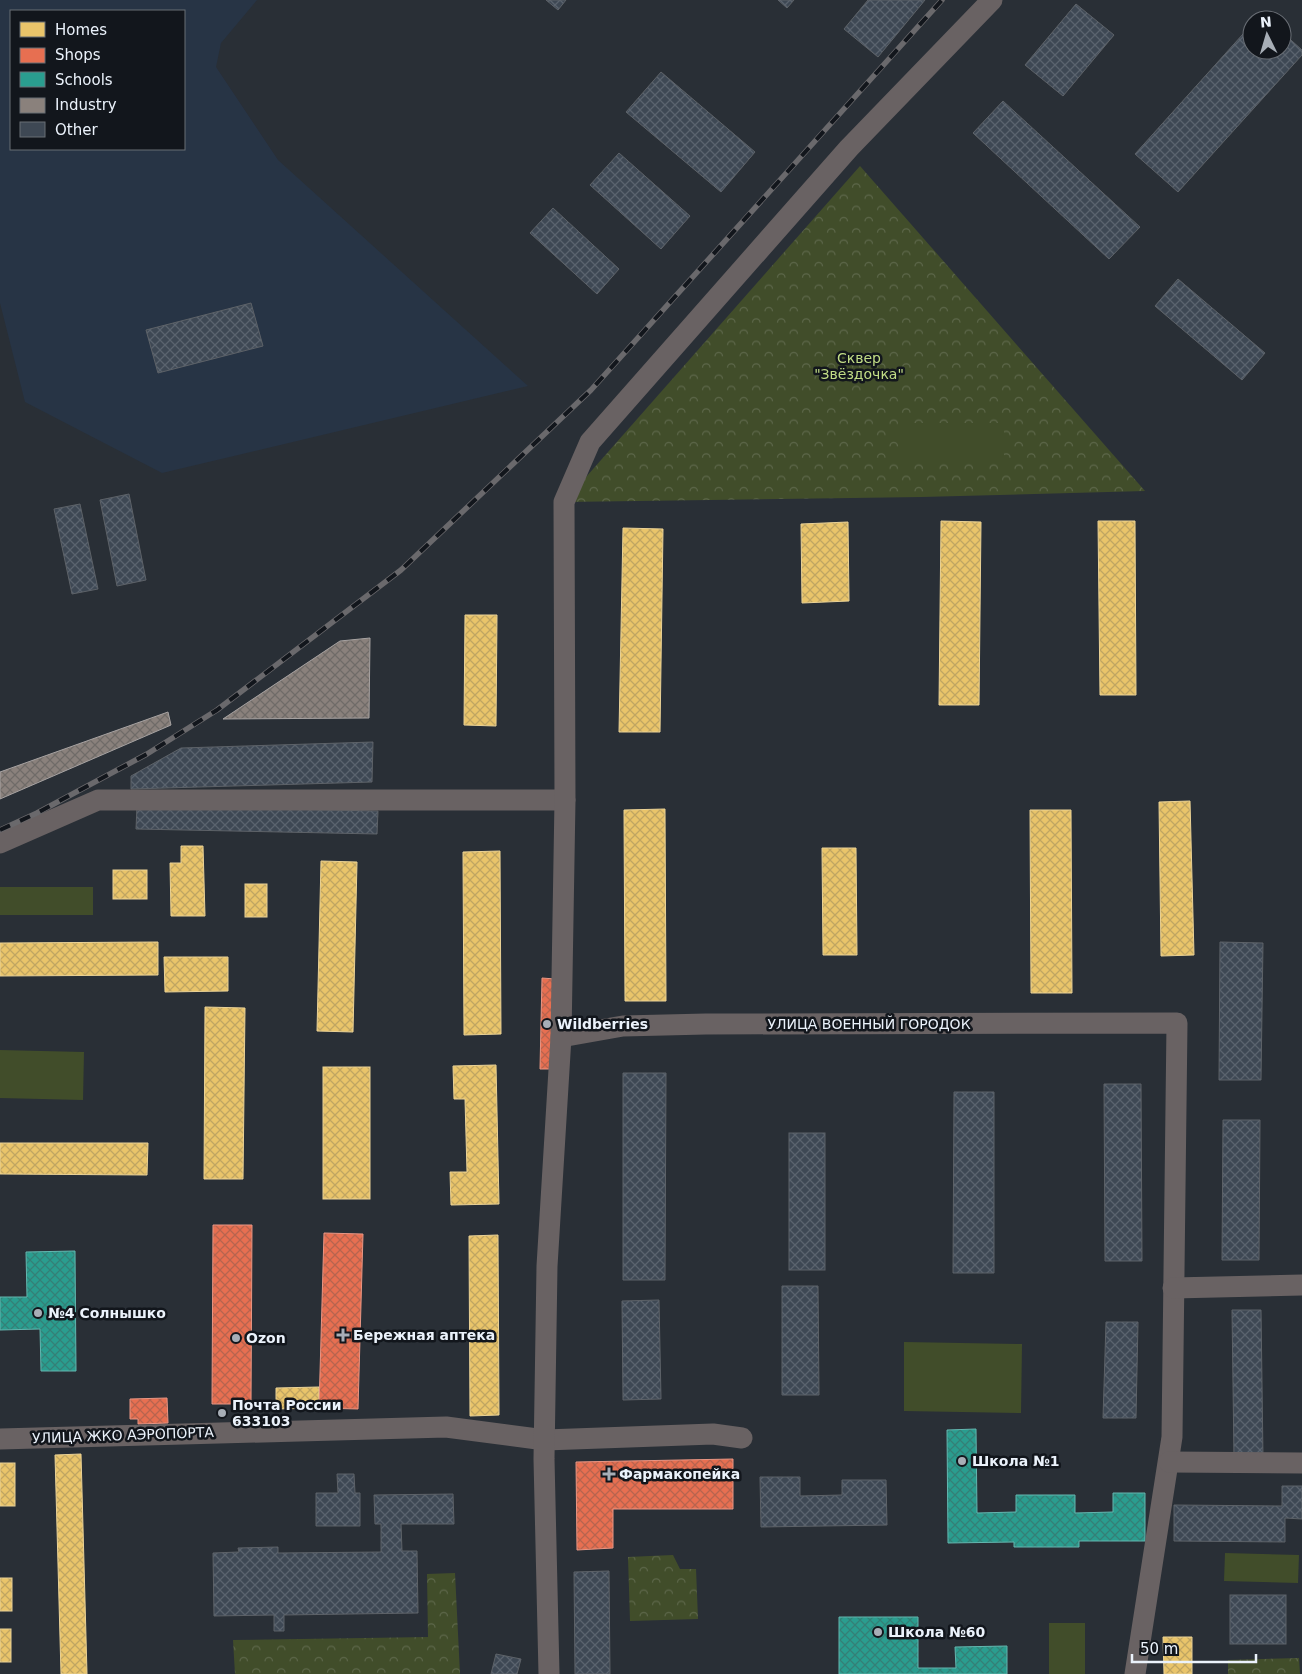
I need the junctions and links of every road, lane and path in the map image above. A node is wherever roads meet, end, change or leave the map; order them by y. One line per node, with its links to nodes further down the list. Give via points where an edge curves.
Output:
1 (992, 0): 2 (street, via 849,148 590,442 564,502)
2 (565, 800): 3 (street, via 98,800); 4 (street)
3 (0, 843)
4 (561, 1038): 6 (street, УЛИЦА ВОЕННЫЙ ГОРОДОК, via 623,1026 706,1024 1177,1024); 9 (street, via 547,1266)
5 (1302, 1284): 6 (street)
6 (1173, 1288): 10 (street)
7 (742, 1438): 9 (street, УЛИЦА ЖКО АЭРОПОРТА, via 713,1434)
8 (0, 1439): 9 (street, УЛИЦА ЖКО АЭРОПОРТА, via 446,1427)
9 (545, 1440): 12 (street)
10 (1169, 1462): 11 (street); 13 (street)
11 (1302, 1463)
12 (549, 1674)
13 (1135, 1674)

